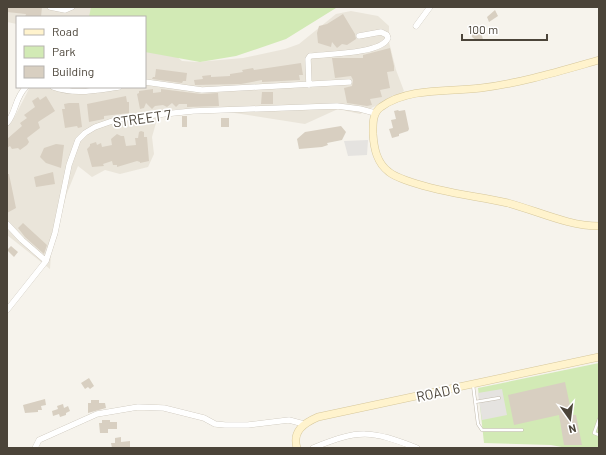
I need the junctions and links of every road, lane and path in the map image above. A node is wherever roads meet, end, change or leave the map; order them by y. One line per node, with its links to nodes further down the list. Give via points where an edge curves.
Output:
1 (50, 7): 2 (street, via 65,10)
2 (72, 7)
3 (430, 7): 4 (street)
4 (416, 26)
5 (359, 36): 9 (street, via 384,32 388,38 384,43 362,51 310,56)
6 (599, 60): 13 (street, via 494,86 402,97 382,106)
7 (146, 82): 9 (street, via 202,90)
8 (349, 82): 9 (street)
9 (309, 85)
10 (25, 88): 14 (street)
11 (56, 88): 12 (street, via 81,92)
12 (111, 88)
13 (375, 113): 16 (street, via 375,151 380,163 398,178 423,186 508,204 573,223); 17 (street, STREET 7, via 332,106 193,112 124,118 96,127 80,136 75,146 55,234)
14 (7, 123)
15 (7, 224): 17 (street)
16 (599, 226)
17 (46, 261): 18 (street, STREET 7)
18 (7, 310)
19 (599, 357): 20 (street, ROAD 6)
20 (472, 384): 22 (lane); 24 (street, ROAD 6, via 329,414)
21 (499, 398): 22 (lane)
22 (475, 402): 25 (lane, via 478,424 482,430)
23 (599, 419): 26 (lane, via 594,433)
24 (304, 424): 27 (street, via 289,420 224,425 164,408 129,408 90,417 39,440); 28 (street, via 296,434)
25 (522, 430)
26 (599, 435)
27 (34, 448)
28 (297, 448)
29 (313, 448): 30 (street, via 340,437 362,433 388,437)
30 (417, 448)

